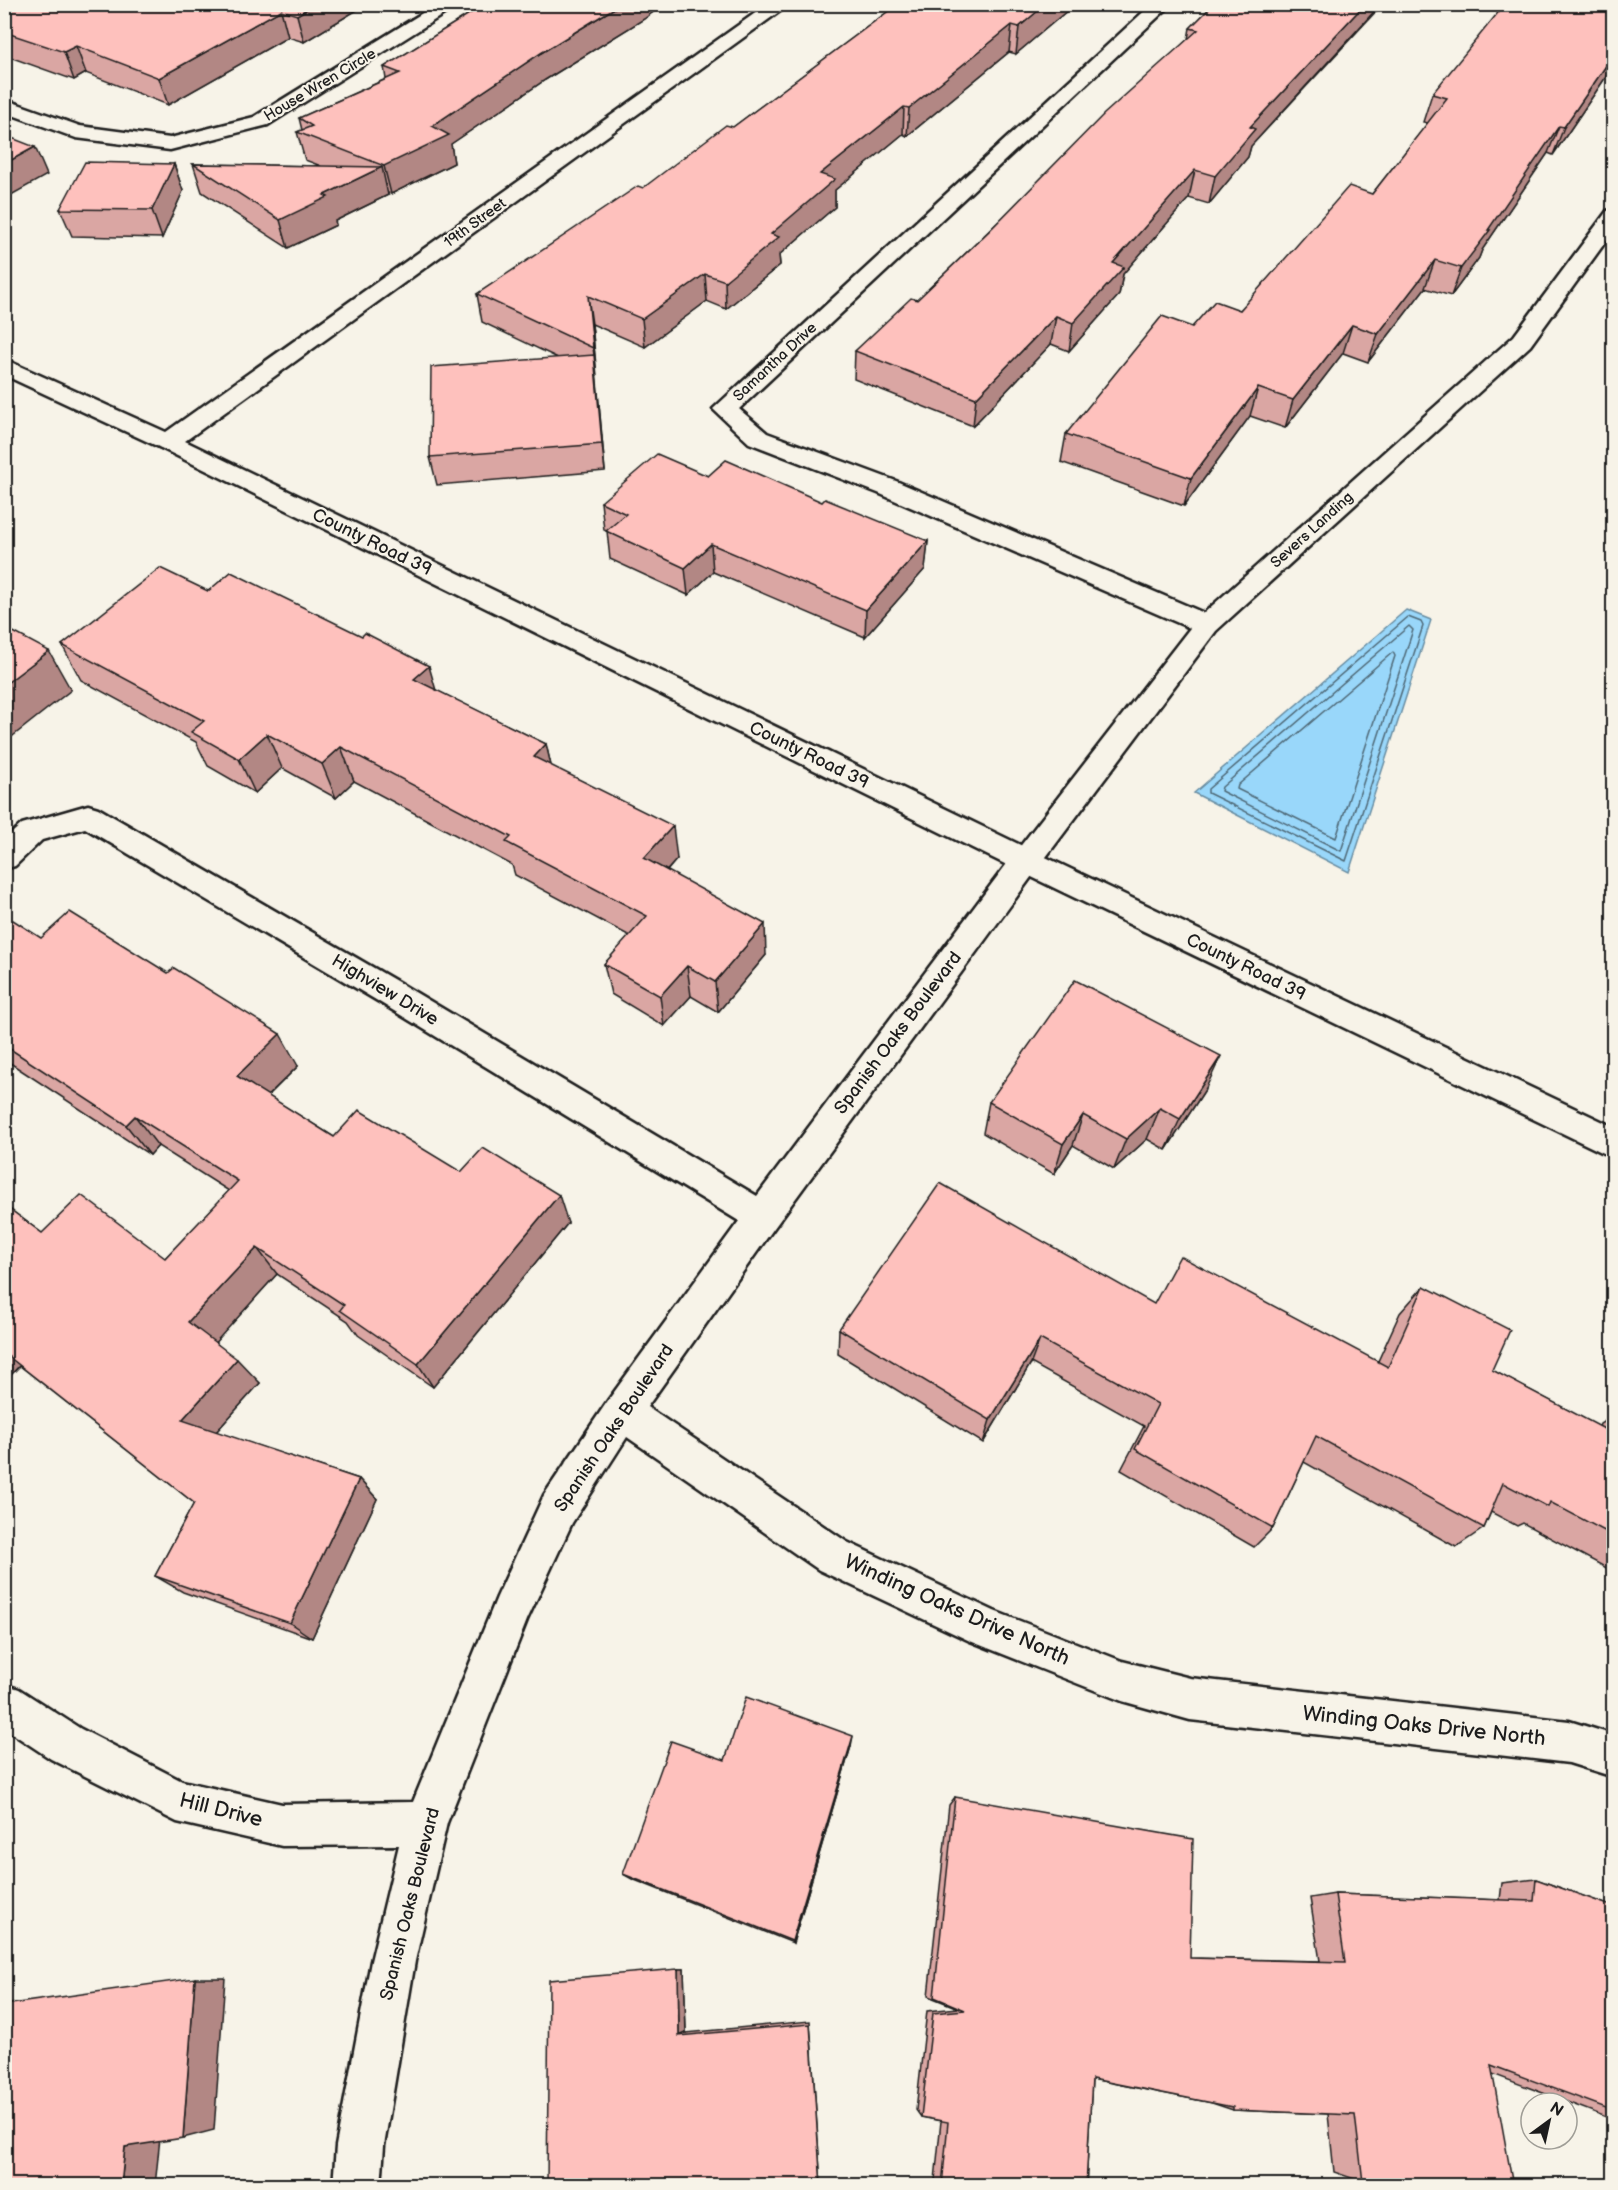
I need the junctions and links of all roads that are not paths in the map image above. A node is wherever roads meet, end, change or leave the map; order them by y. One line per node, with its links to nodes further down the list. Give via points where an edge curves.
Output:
1 (451, 4): 4 (street, House Wren Circle, via 261,121 170,144 76,132)
2 (782, 4): 7 (street, 19th Street)
3 (1163, 4): 8 (street, Samantha Drive, via 725,409 758,438 887,487)
4 (4, 105)
5 (1614, 215): 8 (street, Severs Landing, via 1522,341)
6 (4, 366): 7 (street, County Road 39)
7 (168, 442): 10 (street, County Road 39)
8 (1207, 625): 10 (street, Severs Landing)
9 (4, 858): 12 (street, Highview Drive, via 32,832 88,816)
10 (1026, 861): 11 (street, County Road 39); 12 (street, Spanish Oaks Boulevard)
11 (1614, 1143)
12 (762, 1216): 13 (street, Spanish Oaks Boulevard)
13 (622, 1413): 15 (street, Winding Oaks Drive North, via 833,1556 984,1628 1122,1681 1190,1699 1569,1742); 16 (street, Spanish Oaks Boulevard, via 558,1509 511,1611)
14 (4, 1704): 16 (street, Hill Drive, via 66,1744 177,1801 282,1825)
15 (1614, 1755)
16 (426, 1823): 17 (street, Spanish Oaks Boulevard, via 393,1961 360,2146)
17 (357, 2186)

